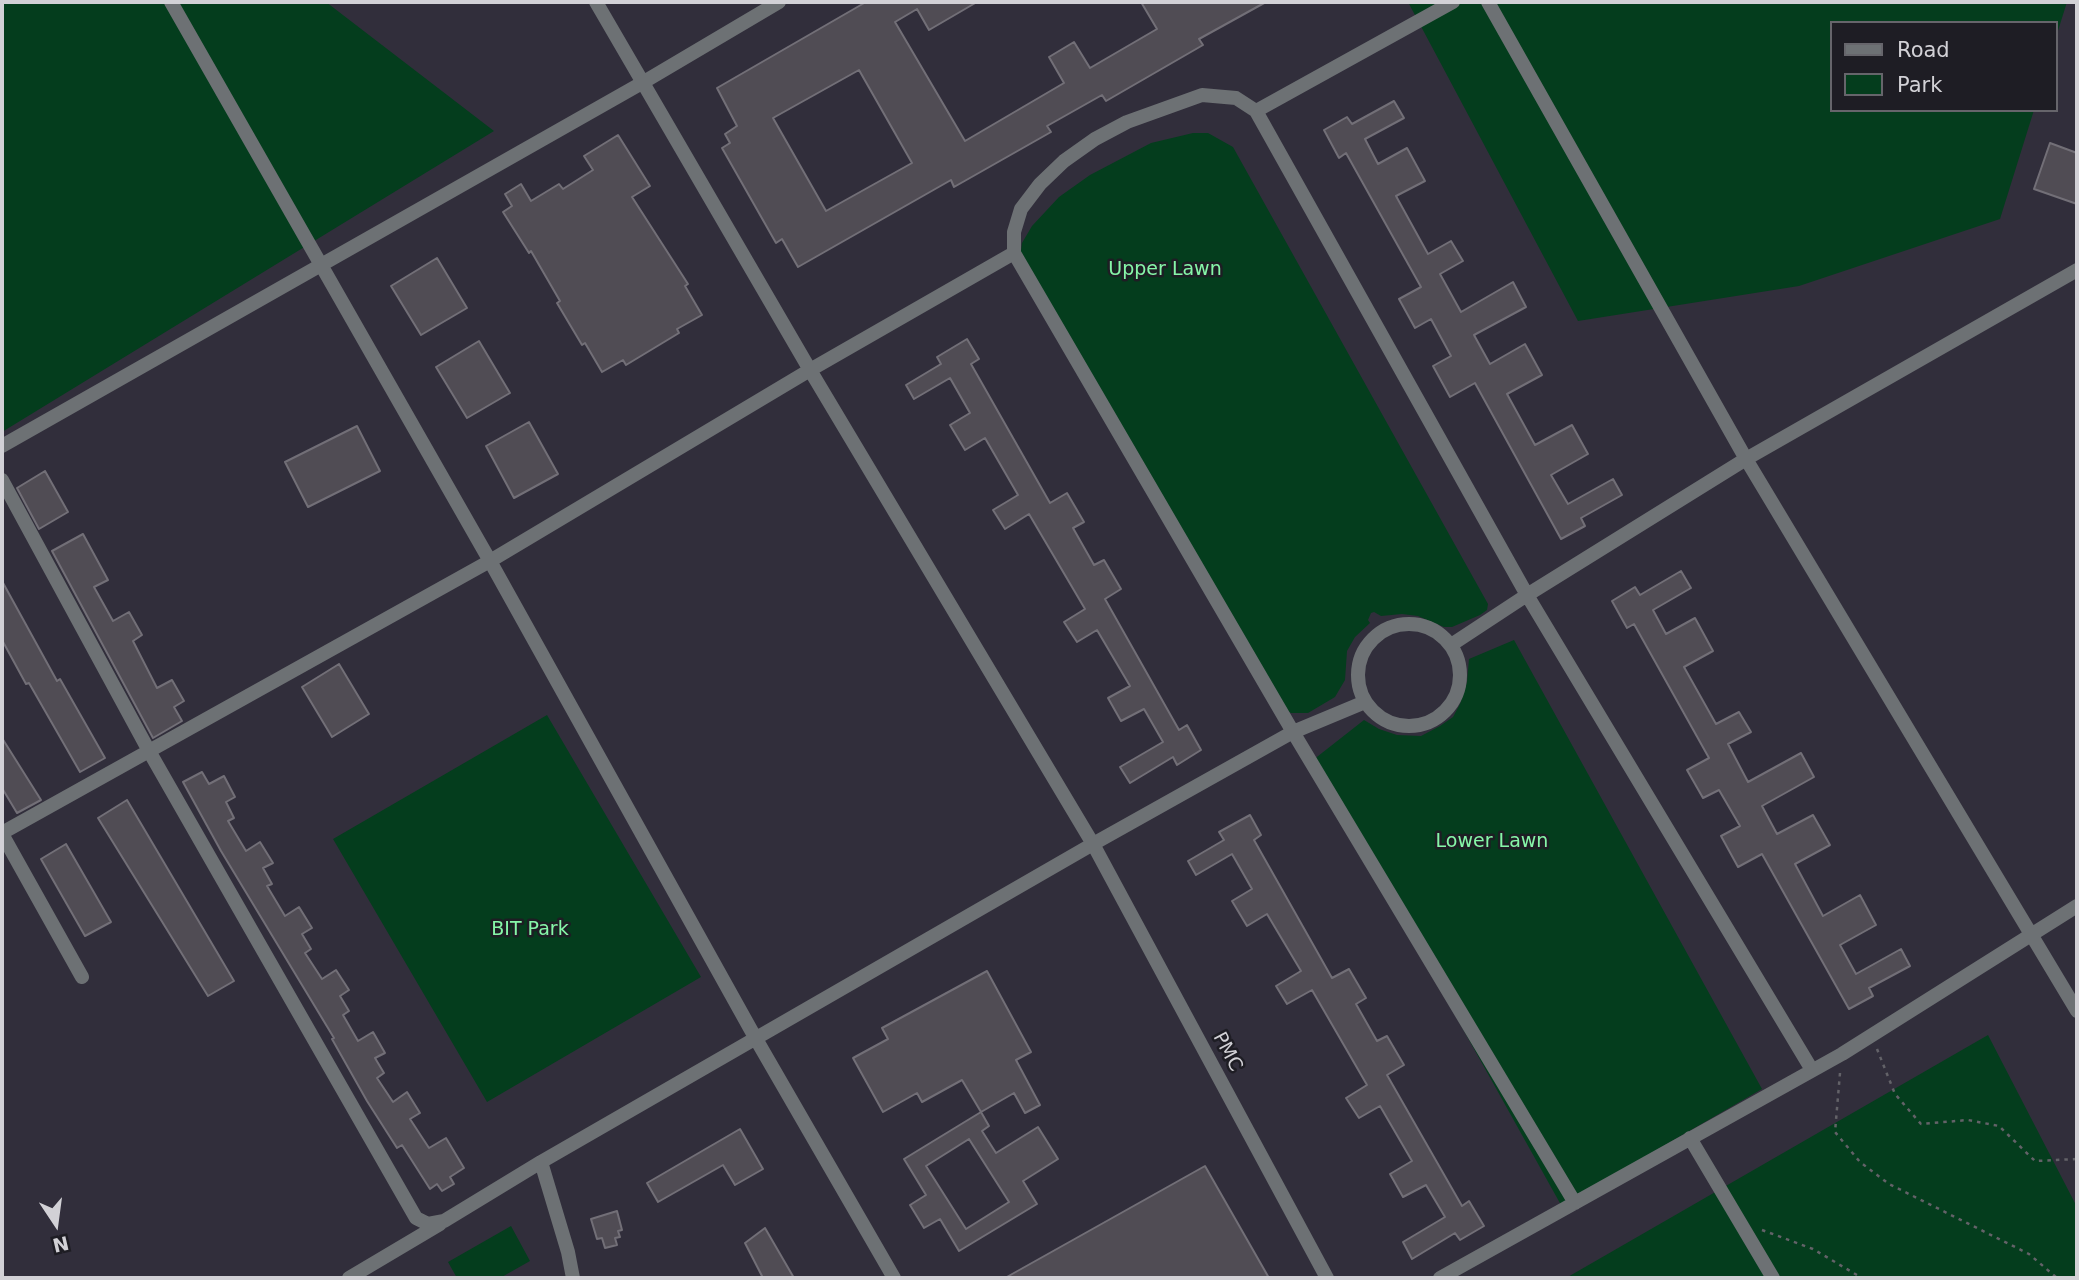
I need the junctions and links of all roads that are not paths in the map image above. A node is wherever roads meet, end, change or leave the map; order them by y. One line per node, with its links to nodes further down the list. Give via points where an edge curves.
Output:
1 (171, 2): 9 (street)
2 (596, 2): 6 (street, PMC)
3 (779, 2): 6 (street)
4 (1453, 2): 7 (street)
5 (1488, 2): 13 (street)
6 (642, 83): 9 (street); 11 (street, PMC)
7 (1256, 111): 8 (street, via 1236,98 1202,95 1127,121 1095,139 1063,161 1021,209); 16 (street)
8 (1014, 253): 11 (street); 19 (street)
9 (323, 265): 12 (street); 15 (street)
10 (2077, 270): 13 (street)
11 (810, 370): 15 (street); 22 (street, PMC)
12 (2, 446)
13 (1746, 459): 16 (street); 24 (street)
14 (2, 480): 20 (street)
15 (490, 561): 20 (street); 27 (street)
16 (1527, 594): 17 (street); 28 (street)
17 (1451, 645): 18 (street, via 1421,625 1401,625 1382,632 1367,645 1359,663 1358,683); 18 (street, via 1460,667 1459,687 1436,719 1417,726 1396,725 1378,717)
18 (1365, 702): 19 (street)
19 (1293, 732): 22 (street); 31 (street)
20 (149, 751): 21 (street); 32 (street, via 416,1218 428,1224)
21 (2, 833): 25 (street)
22 (1093, 844): 27 (street); 36 (street, PMC)
23 (2077, 906): 24 (street)
24 (2032, 933): 26 (street); 28 (street)
25 (82, 977)
26 (2077, 1011)
27 (756, 1039): 30 (street); 35 (street)
28 (1812, 1070): 29 (street)
29 (1690, 1138): 31 (street); 38 (street)
30 (541, 1162): 32 (street); 34 (street)
31 (1575, 1203): 37 (street)
32 (444, 1222): 33 (street)
33 (349, 1278)
34 (573, 1278)
35 (894, 1278)
36 (1327, 1278)
37 (1440, 1278)
38 (1773, 1278)

